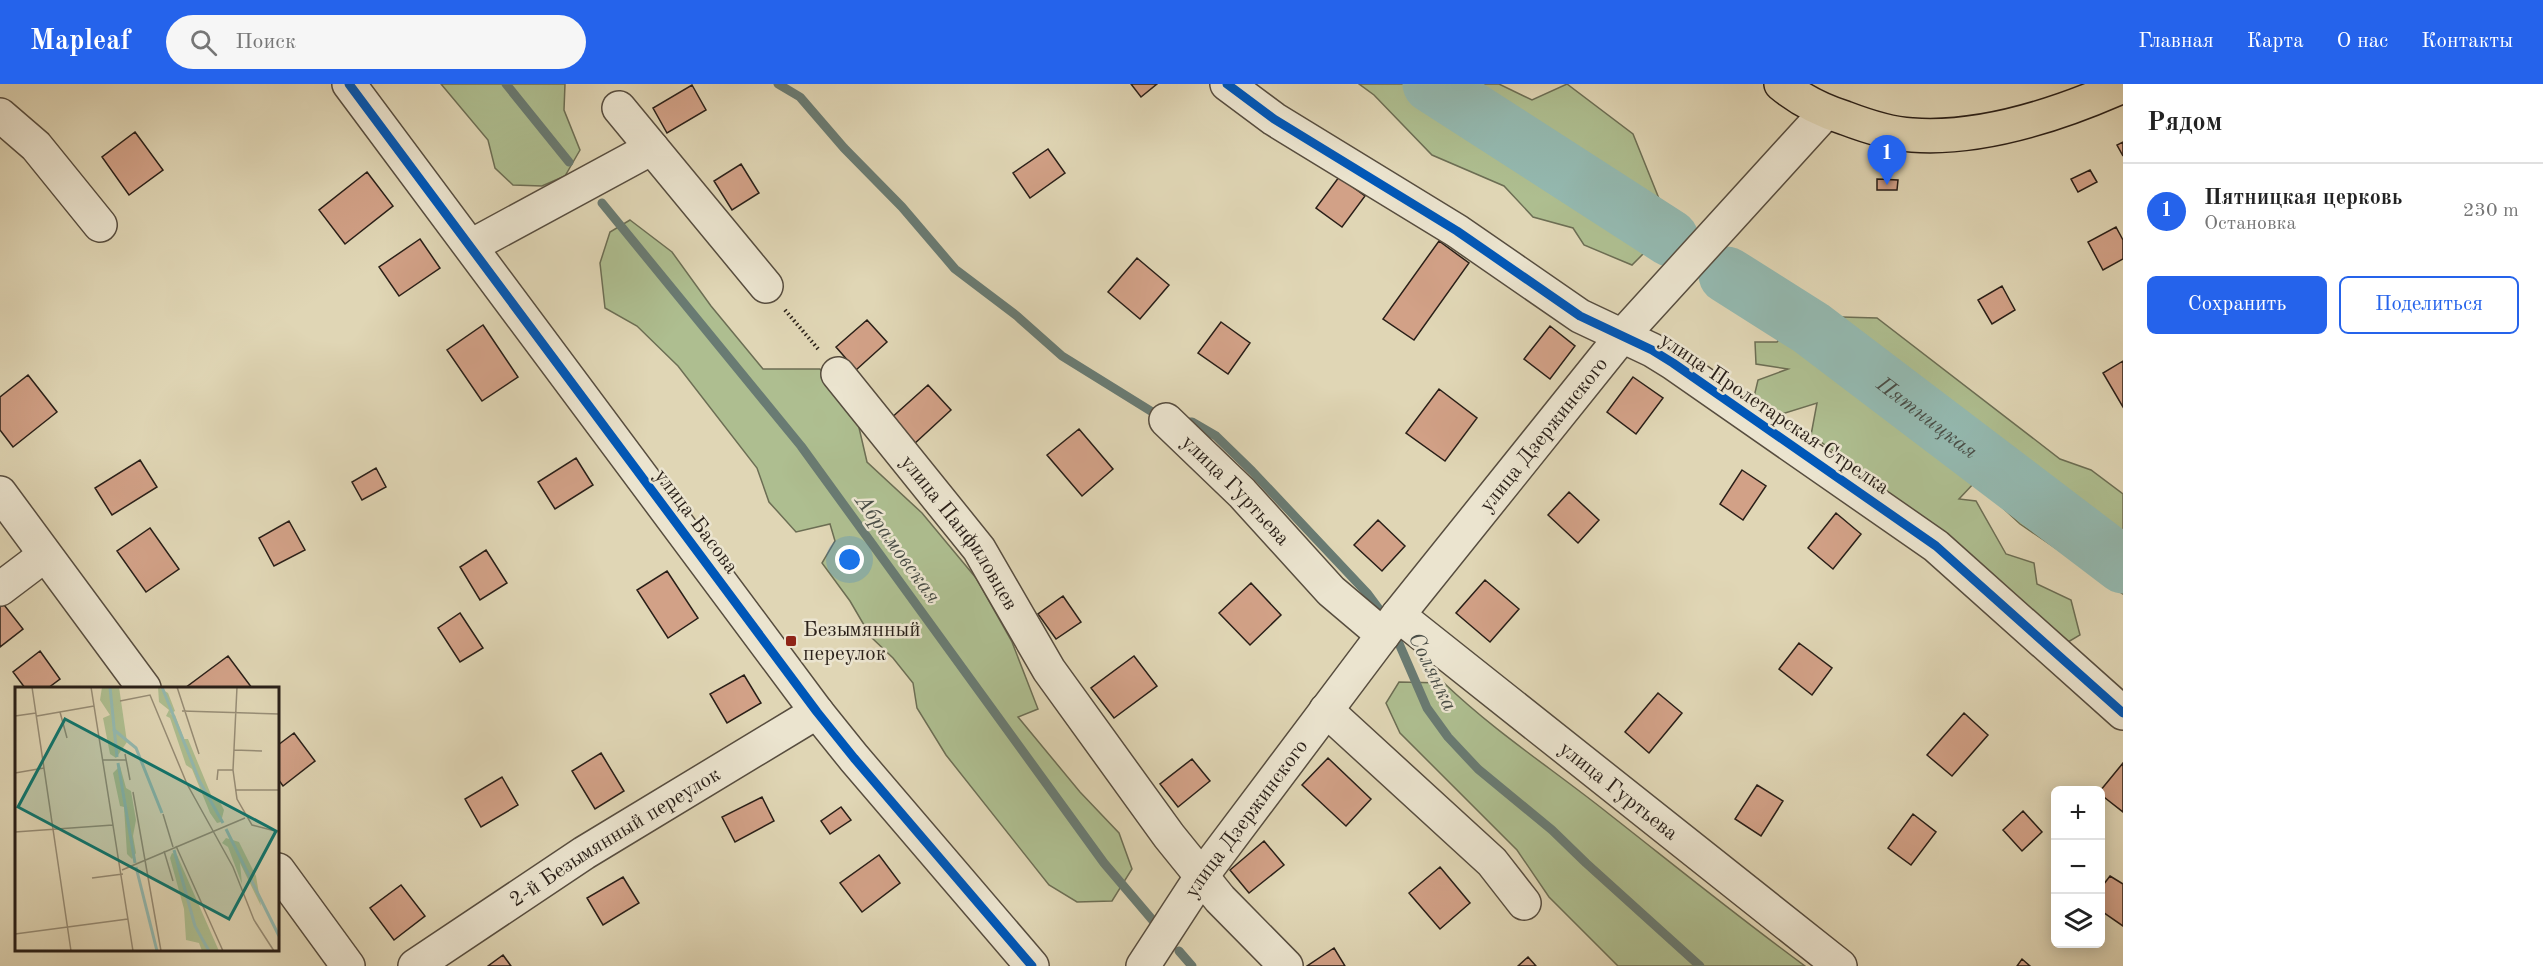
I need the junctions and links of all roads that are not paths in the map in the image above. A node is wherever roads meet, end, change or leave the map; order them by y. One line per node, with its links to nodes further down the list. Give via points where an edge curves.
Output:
1 (349, 84): 10 (street, улица Басова)
2 (1227, 84): 12 (street, улица Пролетарская Стрелка, via 1274,119 1457,231 1580,316)
3 (1781, 84): 6 (main road)
4 (2123, 86): 6 (main road, via 2047,115 1957,133 1911,135 1866,126)
5 (619, 108): 8 (street)
6 (1826, 112): 12 (street, улица Дзержинского)
7 (0, 115): 9 (street, via 36,146)
8 (651, 148): 10 (street); 11 (street)
9 (100, 225)
10 (471, 246): 21 (street, улица Басова)
11 (766, 286)
12 (1622, 336): 18 (street, улица Дзержинского); 22 (street, улица Пролетарская Стрелка, via 1673,363 1936,546)
13 (838, 374): 24 (street, улица Панфиловцев, via 979,549 1049,670)
14 (1166, 420): 18 (street, улица Гуртьева, via 1242,493 1331,591)
15 (0, 494): 16 (street)
16 (45, 555): 17 (street); 19 (street)
17 (0, 589)
18 (1390, 625): 20 (street, улица Дзержинского); 31 (street, улица Гуртьева)
19 (143, 687)
20 (1326, 710): 24 (street, улица Дзержинского); 25 (street, via 1492,862)
21 (817, 712): 27 (street, 2-й Безымянный переулок, via 584,853); 28 (street, улица Басова)
22 (2123, 713)
23 (279, 871): 26 (street)
24 (1201, 877): 29 (street, улица Дзержинского); 30 (street, улица Панфиловцев)
25 (1524, 903)
26 (348, 966)
27 (415, 966)
28 (1032, 966)
29 (1143, 966)
30 (1287, 966)
31 (1840, 966)

